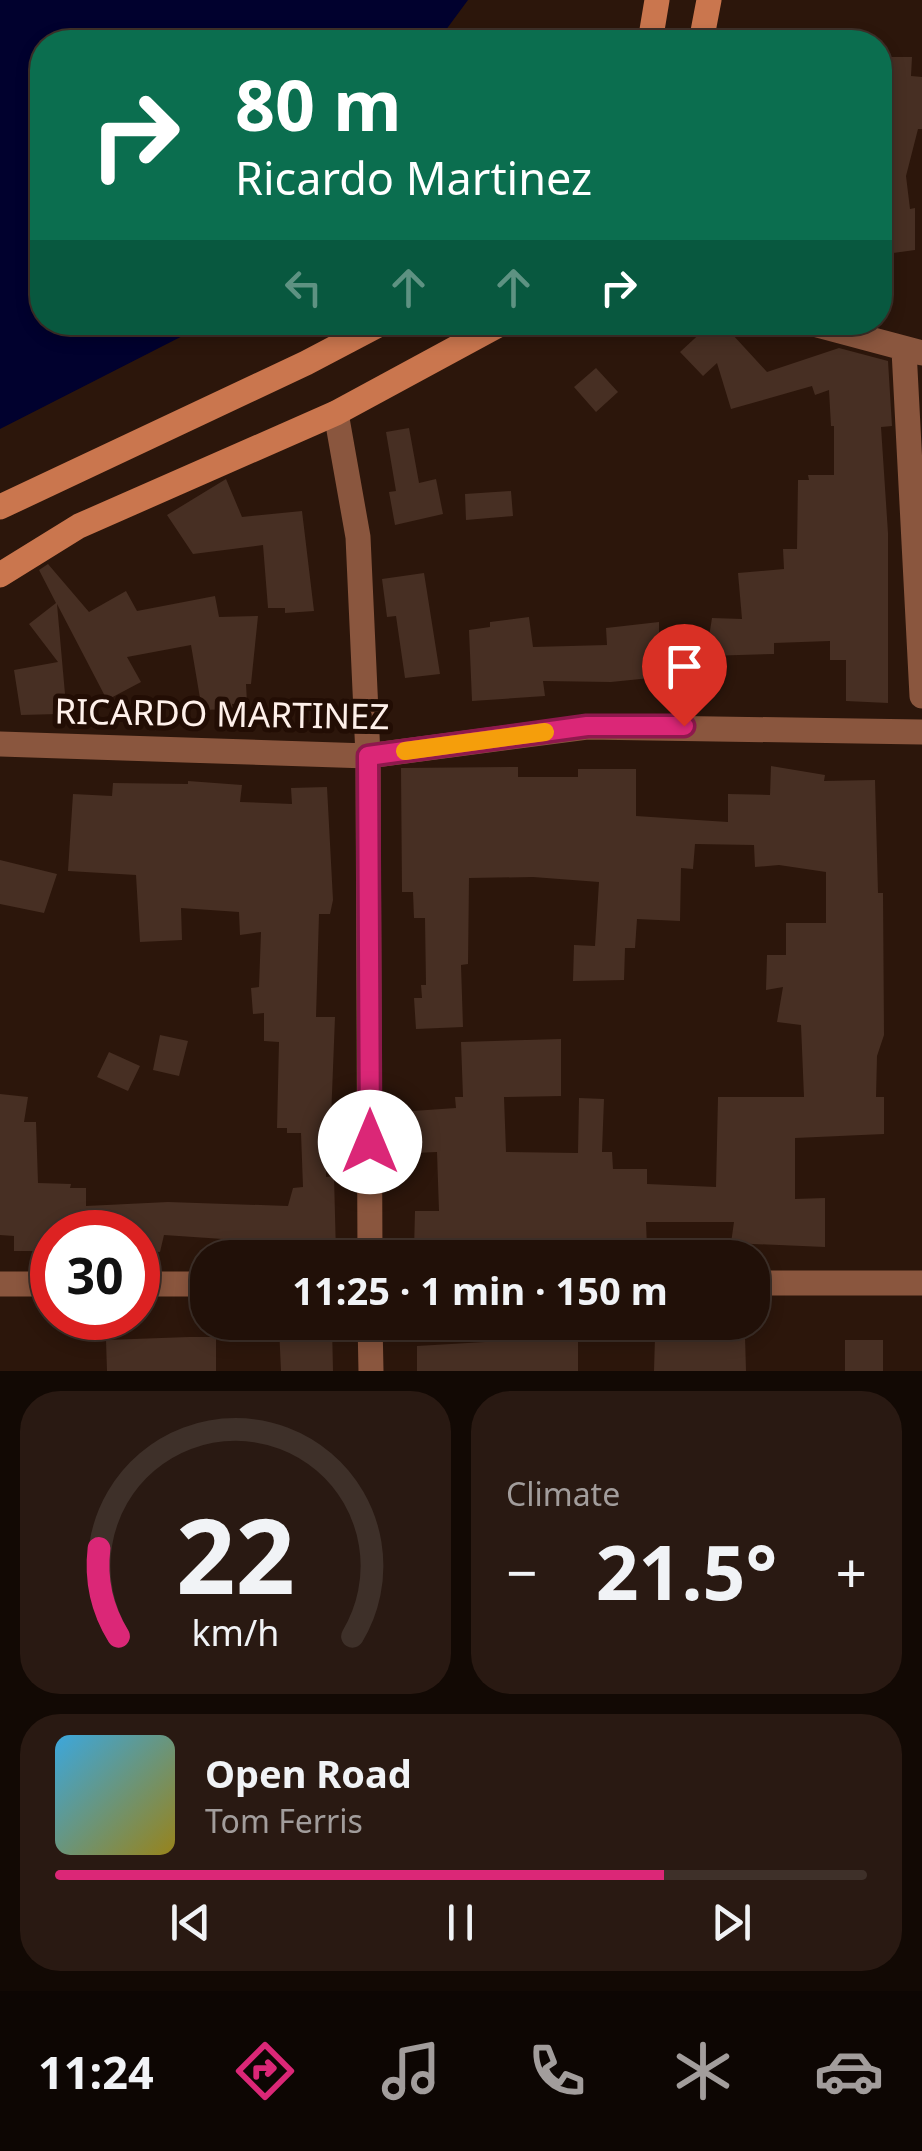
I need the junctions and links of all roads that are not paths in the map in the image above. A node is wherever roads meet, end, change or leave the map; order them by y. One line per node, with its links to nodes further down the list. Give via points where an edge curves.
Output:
1 (657, 0): 3 (main road)
2 (710, 0): 4 (main road)
3 (652, 30)
4 (704, 30)
5 (359, 335): 10 (main road)
6 (480, 335): 9 (main road)
7 (852, 335): 8 (street)
8 (913, 352): 12 (street)
9 (336, 413): 11 (main road, via 79,526); 15 (street, via 358,537)
10 (0, 507)
11 (0, 574)
12 (922, 696)
13 (922, 732): 15 (street, RICARDO MARTINEZ, via 587,726)
14 (0, 744): 15 (street, RICARDO MARTINEZ)
15 (368, 756): 16 (street)
16 (370, 1240)
17 (770, 1283): 18 (street)
18 (922, 1283)
19 (0, 1284): 20 (street)
20 (30, 1284)
21 (160, 1284): 22 (street)
22 (190, 1284)
23 (370, 1340): 24 (street)
24 (371, 1371)

